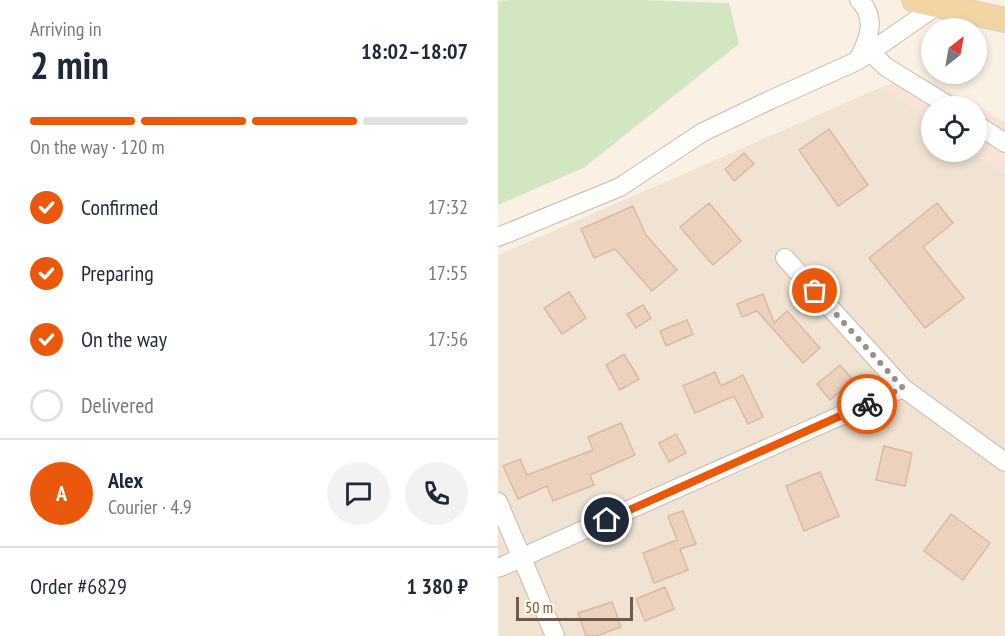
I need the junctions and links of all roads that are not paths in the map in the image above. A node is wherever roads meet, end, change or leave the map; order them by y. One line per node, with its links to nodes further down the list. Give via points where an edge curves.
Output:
1 (859, 0): 5 (street, via 864,4 870,30)
2 (914, 0): 3 (main road)
3 (943, 3): 4 (main road); 5 (street)
4 (1005, 20)
5 (864, 57): 6 (street); 9 (street, via 703,132 620,187)
6 (933, 96)
7 (987, 131): 8 (street)
8 (1005, 143)
9 (498, 237)
10 (785, 258): 11 (street)
11 (903, 388): 12 (street); 14 (street)
12 (1005, 462)
13 (498, 502): 14 (street)
14 (522, 557): 15 (street); 16 (street)
15 (498, 568)
16 (555, 636)

